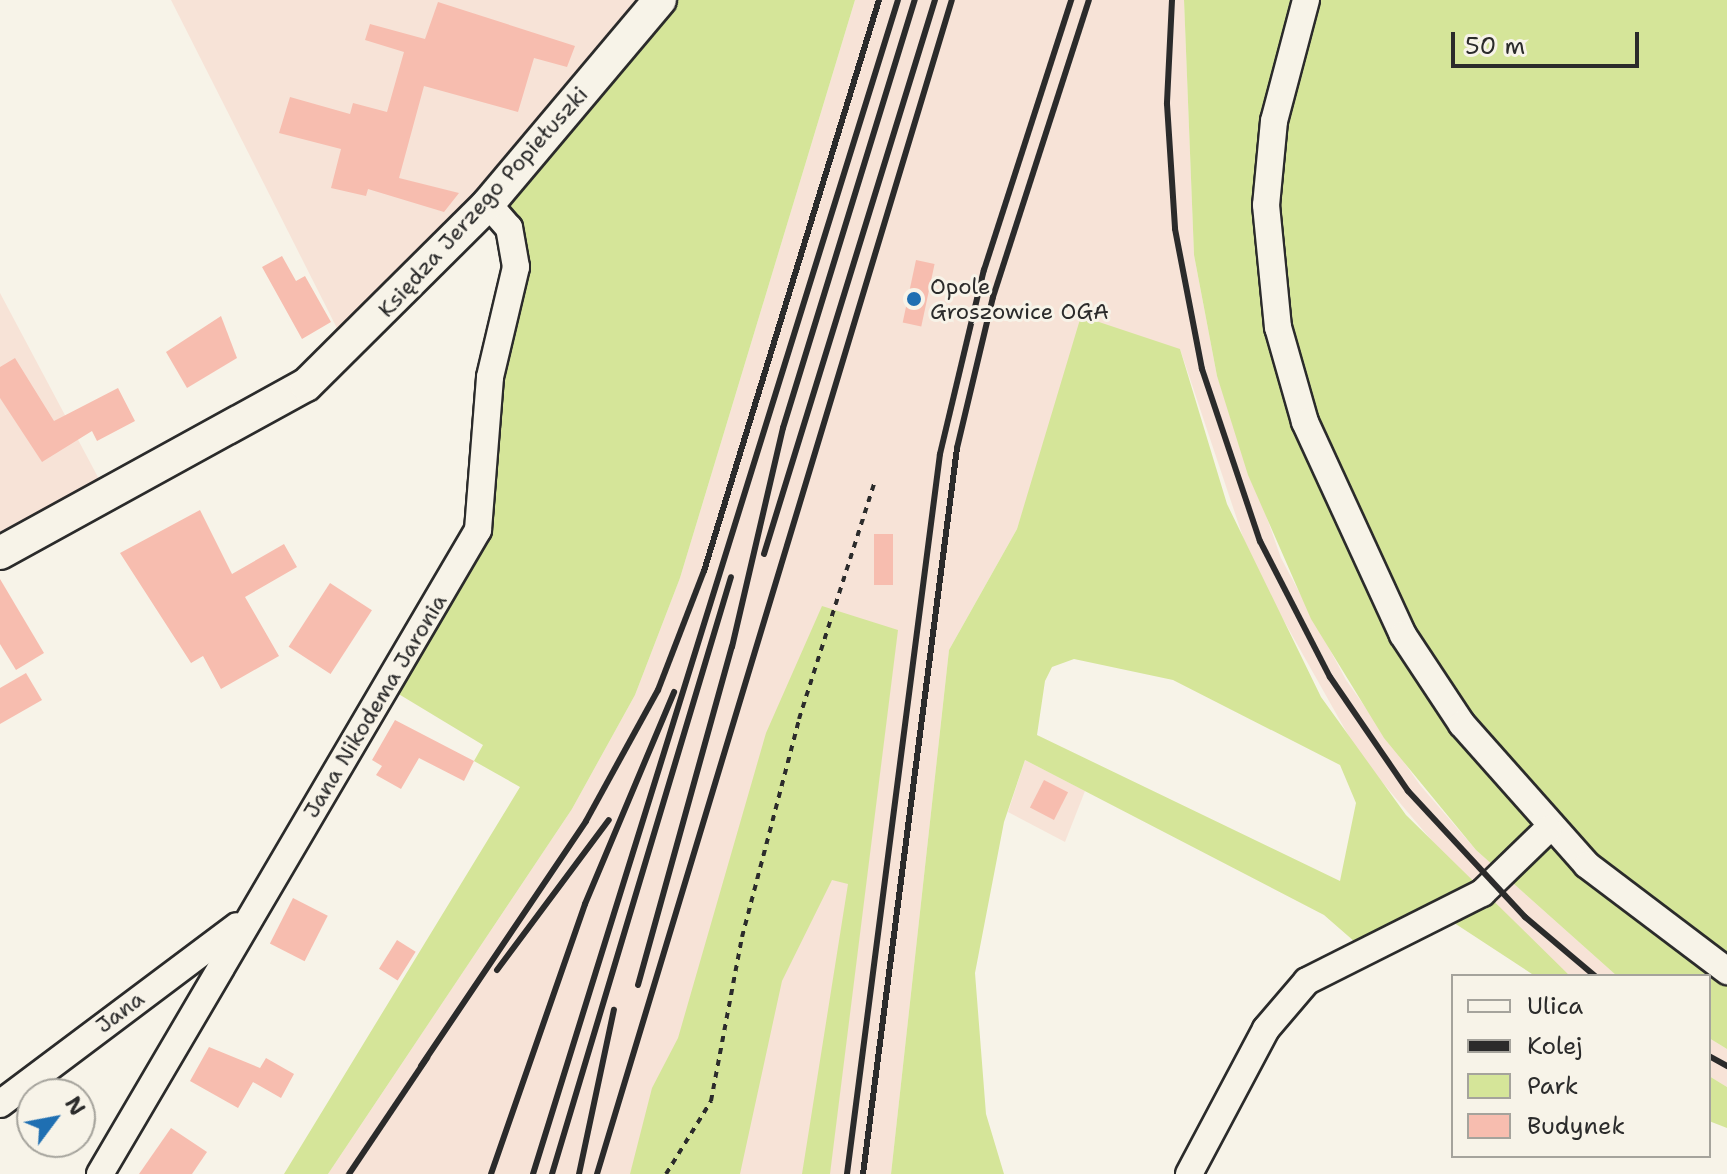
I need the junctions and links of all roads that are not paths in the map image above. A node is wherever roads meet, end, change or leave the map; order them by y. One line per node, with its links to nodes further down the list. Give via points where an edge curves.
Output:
1 (660, 0): 3 (main road, Księdza Jerzego Popiełuszki)
2 (1306, 0): 5 (street, via 1274,121 1266,205 1289,373 1403,635 1462,724)
3 (488, 204): 4 (main road, Księdza Jerzego Popiełuszki, via 306,385); 6 (street, Jana Nikodema Jaronia, via 509,228 516,267 490,377 478,530)
4 (0, 553)
5 (1548, 829): 7 (street, via 1631,904); 10 (street, via 1474,899 1341,958 1307,981 1266,1029)
6 (242, 923): 8 (street, Jana); 9 (street, Jana Nikodema Jaronia, via 169,1068)
7 (1727, 971)
8 (0, 1104)
9 (100, 1174)
10 (1189, 1174)

